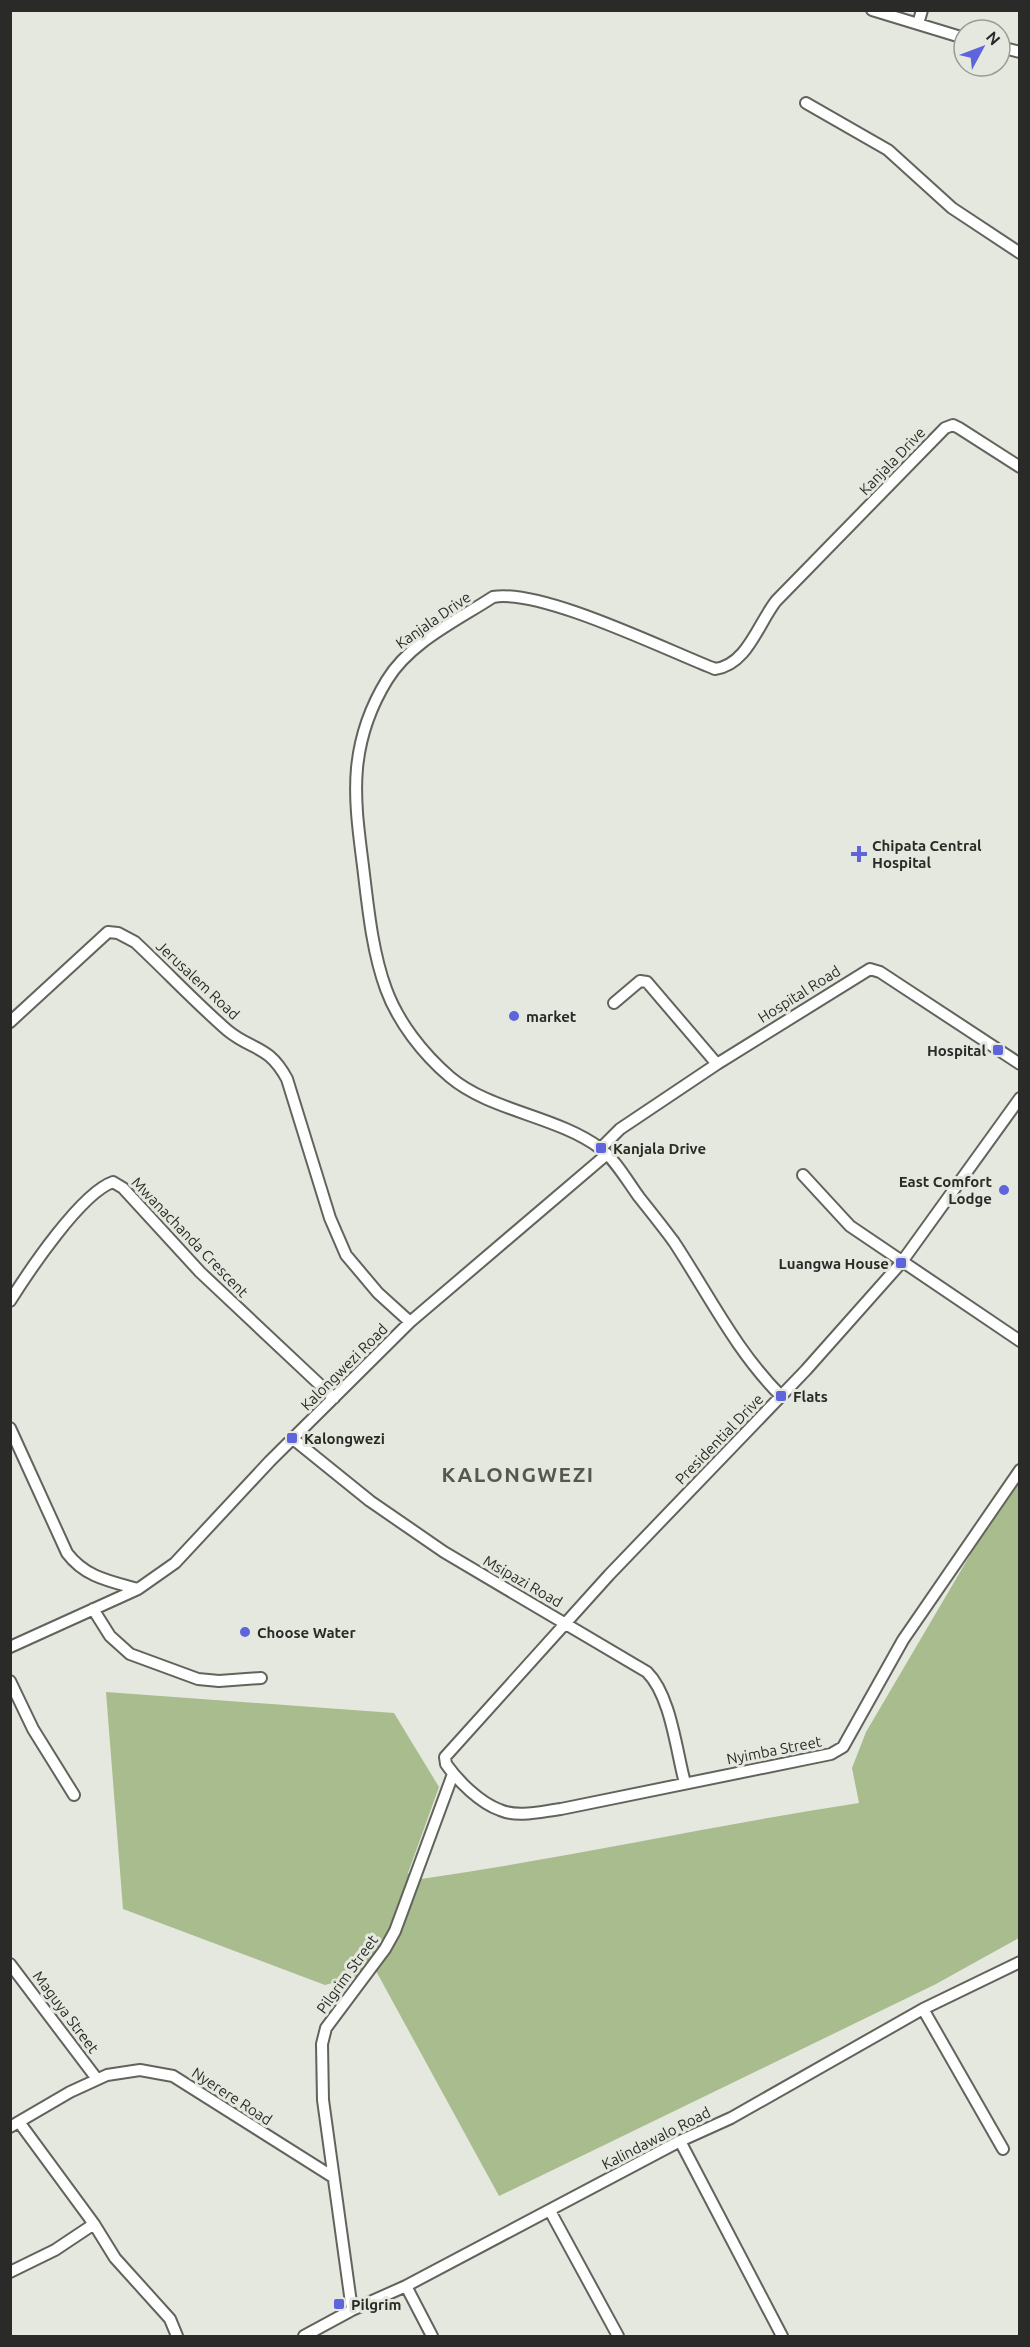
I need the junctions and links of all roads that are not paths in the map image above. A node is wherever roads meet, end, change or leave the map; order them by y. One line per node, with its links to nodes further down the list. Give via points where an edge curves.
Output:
1 (872, 10): 3 (street)
2 (922, 10): 3 (street)
3 (918, 24): 4 (street)
4 (952, 34)
5 (806, 103): 6 (street, via 888,150 952,208)
6 (1020, 253)
7 (1020, 466): 13 (street, Kanjala Drive, via 959,428 945,428 776,601 739,659 728,668 715,669 583,615 506,595 493,597 423,643 400,661 387,679 366,726 357,767 357,810 376,957 386,990 400,1018 451,1078 487,1100 544,1120)
8 (614, 1003): 10 (street, via 640,981 647,982)
9 (10, 1022): 17 (street, Jerusalem Road, via 108,932 135,942 229,1032 270,1054 280,1065 346,1255 378,1293)
10 (717, 1064): 11 (street, Hospital Road, via 870,969); 13 (street, Hospital Road, via 620,1129)
11 (1020, 1064)
12 (1020, 1098): 15 (street, Presidential Drive)
13 (603, 1152): 17 (street, Kalongwezi Road); 19 (street, Kanjala Drive, via 673,1241 739,1348)
14 (804, 1175): 15 (street, via 850,1226)
15 (901, 1263): 18 (street); 19 (street, Presidential Drive)
16 (10, 1301): 20 (street, Mwanachanda Crescent, via 54,1238 102,1186 114,1182 200,1272)
17 (410, 1322): 20 (street, Kalongwezi Road)
18 (1020, 1341)
19 (781, 1396): 26 (street, Presidential Drive)
20 (334, 1398): 22 (street, Kalongwezi Road)
21 (10, 1428): 24 (street, via 77,1567)
22 (292, 1438): 24 (street, Kalongwezi Road, via 175,1563); 26 (street, Msipazi Road, via 404,1526)
23 (1020, 1470): 32 (street, Nyimba Street, via 903,1640 843,1747 831,1754)
24 (138, 1589): 25 (street, Kalongwezi Road)
25 (93, 1609): 27 (street, Kalongwezi Road); 28 (street, via 110,1636 130,1654 198,1679)
26 (565, 1623): 30 (street, Presidential Drive); 32 (street, Msipazi Road, via 657,1682)
27 (10, 1647)
28 (261, 1678)
29 (10, 1681): 33 (street, via 33,1729)
30 (445, 1757): 31 (street, Nyimba Street)
31 (453, 1774): 32 (street, Nyimba Street, via 501,1811 523,1813); 41 (street, Pilgrim Street, via 395,1931 326,2028 322,2044 323,2100)
32 (685, 1783)
33 (74, 1795)
34 (1020, 1962): 36 (street, Kalindawalo Road)
35 (10, 1964): 37 (street, Maguya Street)
36 (922, 2009): 39 (street, Kalindawalo Road, via 731,2118); 40 (street)
37 (98, 2079): 38 (street, Nyerere Road); 41 (street, Nyerere Road, via 140,2070 173,2076)
38 (15, 2124): 43 (street)
39 (680, 2141): 42 (street, Kalindawalo Road); 51 (street)
40 (1003, 2149)
41 (333, 2177): 46 (street, Pilgrim Street)
42 (550, 2211): 45 (street, Kalindawalo Road); 50 (street)
43 (94, 2224): 44 (street, via 55,2250); 47 (street, via 116,2258 170,2319)
44 (10, 2272)
45 (406, 2286): 46 (street, Kalindawalo Road); 49 (street)
46 (352, 2310): 48 (street, Kalindawalo Road)
47 (177, 2337)
48 (304, 2337)
49 (432, 2337)
50 (618, 2337)
51 (783, 2337)

